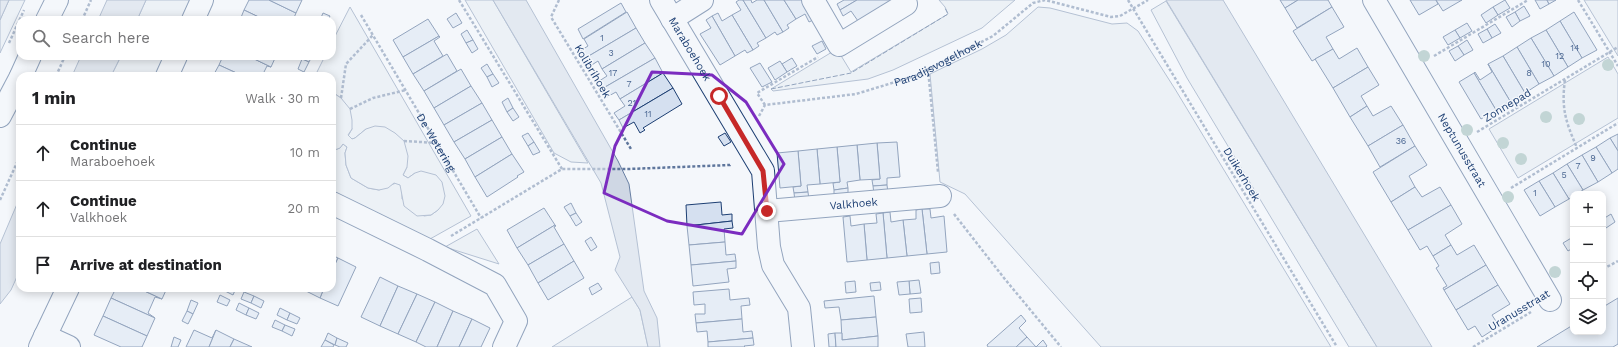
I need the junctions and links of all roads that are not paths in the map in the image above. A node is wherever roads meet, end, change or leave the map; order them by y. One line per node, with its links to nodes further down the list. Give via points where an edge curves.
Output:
1 (56, 0): 8 (street)
2 (202, 0): 9 (street)
3 (661, 0): 10 (street, Maraboehoek)
4 (702, 0): 10 (street)
5 (813, 0): 7 (street, via 839,45)
6 (1374, 0): 22 (street, Neptunusstraat)
7 (906, 4)
8 (49, 16)
9 (195, 16)
10 (672, 19): 20 (street, Maraboehoek, via 763,171)
11 (28, 60): 13 (street)
12 (174, 60): 14 (street)
13 (22, 72)
14 (169, 72)
15 (16, 86): 16 (street)
16 (4, 111): 17 (street)
17 (0, 133)
18 (940, 196): 20 (street, Valkhoek)
19 (336, 205): 25 (street, via 495,285 516,321)
20 (767, 211): 26 (street, via 773,265 799,308)
21 (66, 292): 23 (street)
22 (1550, 300)
23 (43, 342): 24 (street)
24 (69, 347)
25 (504, 347)
26 (803, 347)

